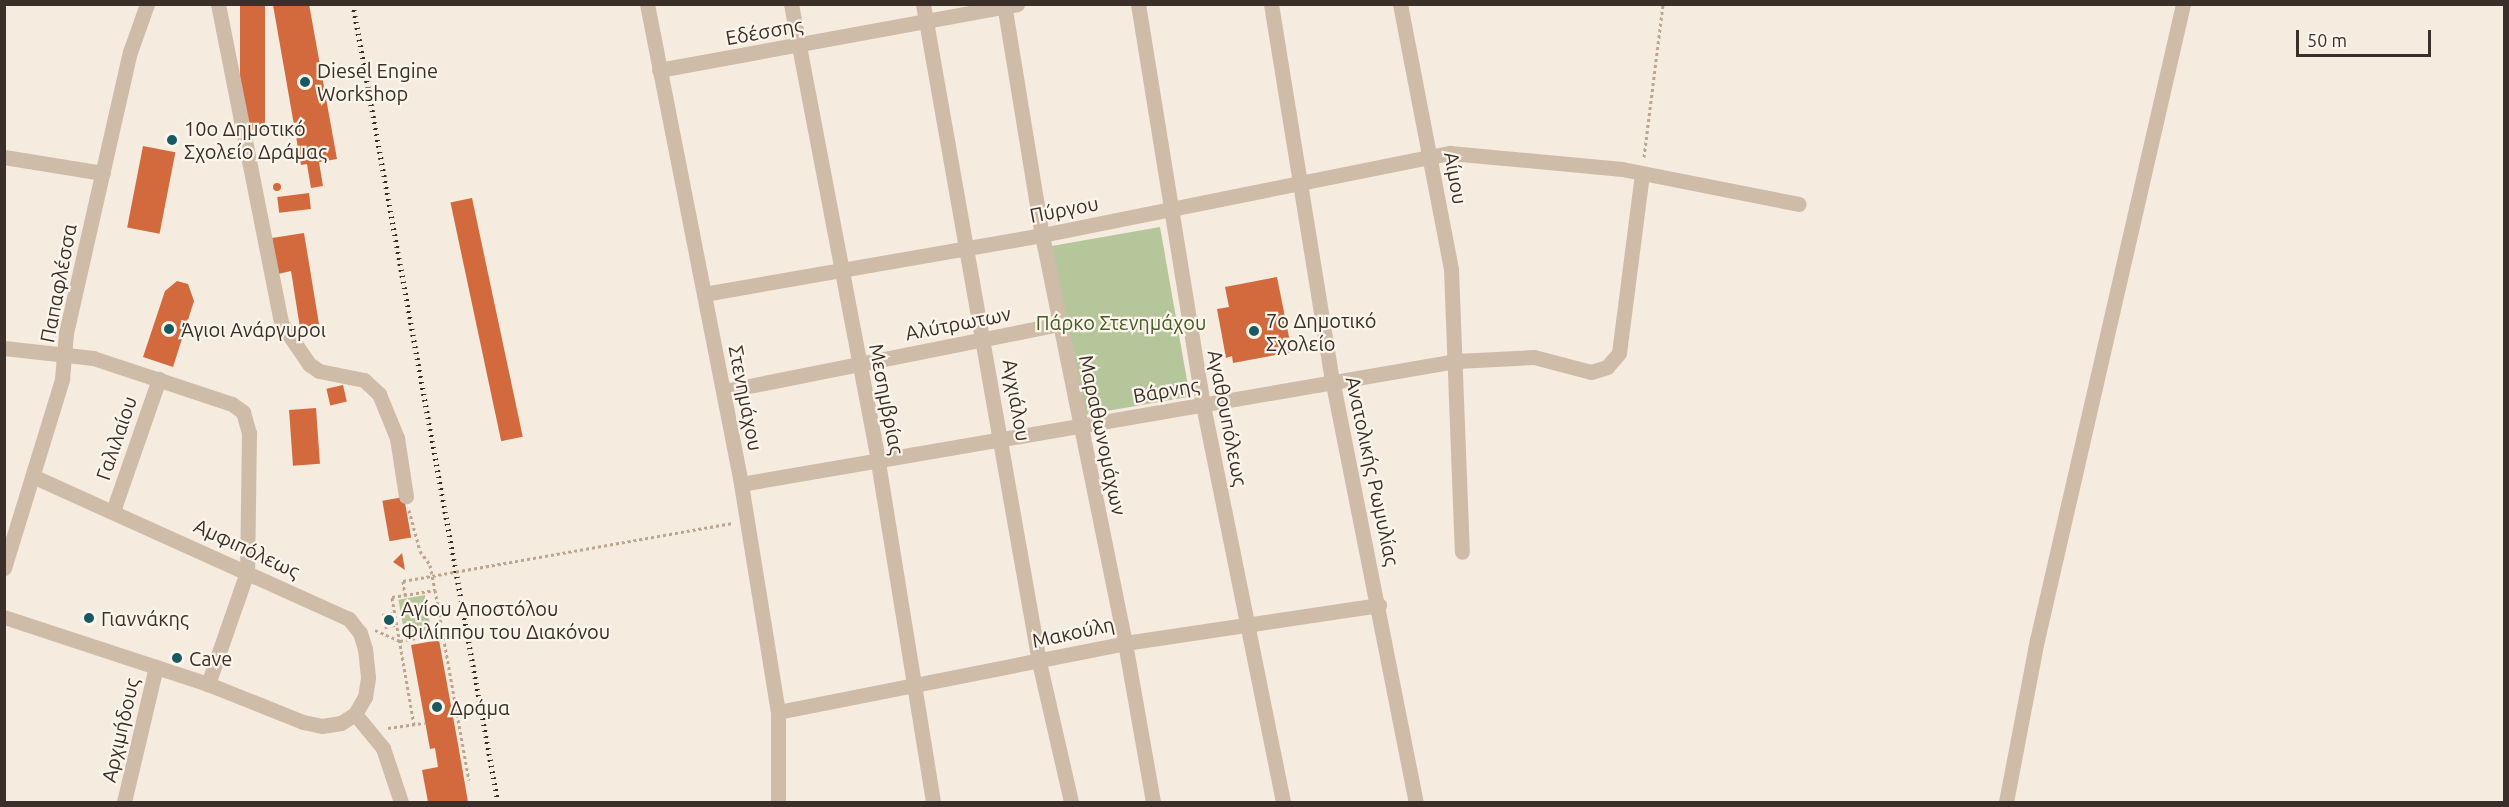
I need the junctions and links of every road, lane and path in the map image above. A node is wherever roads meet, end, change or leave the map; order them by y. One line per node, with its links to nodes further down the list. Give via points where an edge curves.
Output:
1 (147, 4): 17 (street, Παπαφλέσσα, via 130,52)
2 (218, 4): 41 (street, via 281,323 309,364 319,371 364,380 379,394 397,438)
3 (647, 4): 14 (street, Στενημάχου)
4 (791, 4): 13 (street, Μεσημβρίας)
5 (923, 4): 12 (street, Αγχιάλου)
6 (1138, 4): 21 (street, Αγαθουπόλεως)
7 (1271, 4): 19 (street, Ανατολικής Ρωμυλίας)
8 (1400, 4): 16 (street, Αίμου)
9 (1663, 4): 18 (path)
10 (2183, 4): 74 (street, via 2037,640)
11 (1008, 5): 12 (street, Εδέσσης); 22 (street, Μαραθωνομάχων)
12 (926, 22): 13 (street, Εδέσσης); 23 (street, Αγχιάλου)
13 (800, 47): 14 (street, Εδέσσης); 24 (street, Μεσημβρίας)
14 (659, 70): 25 (street, Στενημάχου)
15 (4, 157): 17 (street)
16 (1431, 157): 18 (street, Πύργου, via 1450,153); 19 (street, Πύργου); 30 (street, Αίμου, via 1451,269)
17 (103, 173): 29 (street, Παπαφλέσσα)
18 (1642, 173): 20 (street, Πύργου); 30 (street, Βάρνης, via 1619,353 1607,367 1591,372 1534,357)
19 (1301, 183): 21 (street, Πύργου); 33 (street, Ανατολικής Ρωμυλίας)
20 (1799, 204)
21 (1170, 210): 22 (street, Πύργου); 35 (street, Αγαθουπόλεως)
22 (1042, 235): 23 (street, Πύργου); 26 (street, Μαραθωνομάχων)
23 (969, 247): 24 (street, Πύργου); 27 (street, Αγχιάλου)
24 (840, 270): 25 (street, Πύργου); 31 (street, Μεσημβρίας)
25 (704, 294): 34 (street, Στενημάχου)
26 (1059, 324): 27 (street, Αλύτρωτων); 36 (street, Μαραθωνομάχων)
27 (986, 339): 31 (street, Αλύτρωτων); 37 (street, Αγχιάλου)
28 (4, 348): 29 (street)
29 (64, 356): 32 (street, via 93,358); 39 (street, Παπαφλέσσα, via 62,379)
30 (1456, 361): 33 (street, Βάρνης); 44 (street, Αίμου)
31 (859, 365): 34 (street, Αλύτρωτων); 38 (street, Μεσημβρίας)
32 (159, 379): 42 (street, Γαλιλαίου); 46 (street, via 232,404 246,417)
33 (1332, 379): 35 (street, Βάρνης); 49 (street, Ανατολικής Ρωμυλίας)
34 (724, 391): 40 (street, Στενημάχου)
35 (1203, 405): 36 (street, Βάρνης); 52 (street, Αγαθουπόλεως)
36 (1078, 427): 37 (street, Βάρνης); 55 (street, Μαραθωνομάχων)
37 (1002, 440): 38 (street, Βάρνης); 56 (street, Αγχιάλου)
38 (878, 462): 40 (street, Βάρνης); 59 (street, Μεσημβρίας)
39 (33, 476): 42 (street, Αμφιπόλεως); 45 (street, Παπαφλέσσα)
40 (741, 484): 60 (street, Στενημάχου)
41 (406, 496): 47 (path)
42 (113, 511): 46 (street, Αμφιπόλεως)
43 (731, 523): 48 (path, bridge, via 403,581)
44 (1462, 552)
45 (4, 568)
46 (247, 572): 51 (street, Αμφιπόλεως); 58 (street)
47 (435, 590): 48 (path); 53 (path)
48 (405, 595): 54 (path, via 392,597)
49 (1379, 604): 52 (street, Μακούλη); 73 (street, Ανατολικής Ρωμυλίας)
50 (5, 618): 57 (street)
51 (349, 619): 54 (path); 61 (street, via 360,633 368,677 365,697)
52 (1248, 625): 55 (street, Μακούλη); 72 (street, Αγαθουπόλεως)
53 (443, 633): 54 (path); 65 (path)
54 (400, 641): 63 (path)
55 (1125, 642): 56 (street, Μακούλη); 71 (street, Μαραθωνομάχων)
56 (1040, 662): 59 (street, Μακούλη); 70 (street, Αγχιάλου)
57 (156, 667): 58 (street); 66 (street, Αρχιμήδους)
58 (208, 684): 61 (street, via 322,726 341,723)
59 (915, 686): 60 (street, Μακούλη); 69 (street, Μεσημβρίας)
60 (778, 712): 68 (street, Στενημάχου)
61 (355, 714): 64 (street)
62 (425, 723): 63 (path)
63 (414, 725): 64 (path)
64 (371, 730): 67 (street, via 383,748)
65 (470, 780)
66 (124, 802)
67 (401, 802)
68 (778, 802)
69 (933, 802)
70 (1071, 802)
71 (1154, 802)
72 (1283, 802)
73 (1416, 802)
74 (2006, 802)

